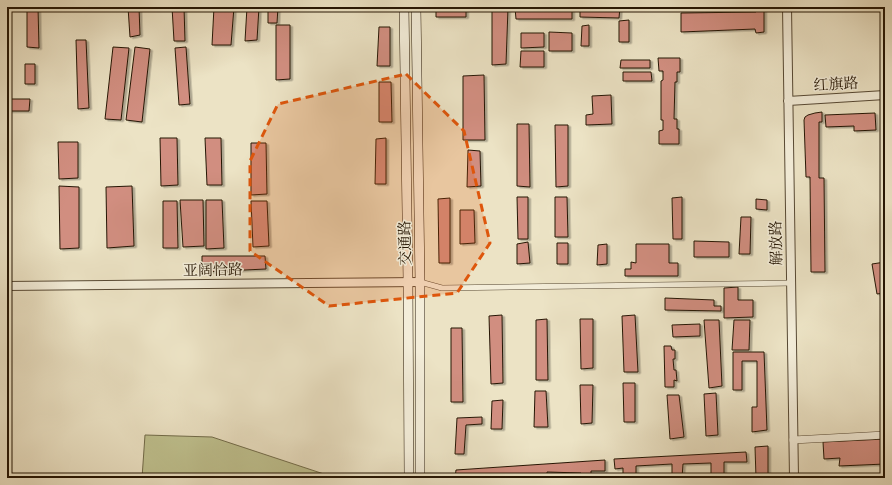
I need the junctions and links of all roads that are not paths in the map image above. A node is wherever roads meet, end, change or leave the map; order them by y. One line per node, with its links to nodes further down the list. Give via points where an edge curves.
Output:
1 (404, 7): 6 (main road)
2 (416, 7): 7 (main road, 交通路)
3 (787, 7): 5 (street, 解放路)
4 (885, 95): 5 (street, 红旗路)
5 (788, 101): 8 (street, 解放路)
6 (408, 282): 7 (street, 亚阔恰路); 9 (street, 亚阔恰路); 12 (main road)
7 (420, 282): 8 (street, via 442,288); 13 (main road, 交通路)
8 (791, 283): 11 (street, 解放路)
9 (7, 286)
10 (885, 436): 11 (street)
11 (793, 440): 14 (street, 解放路)
12 (409, 478)
13 (420, 478)
14 (794, 478)

